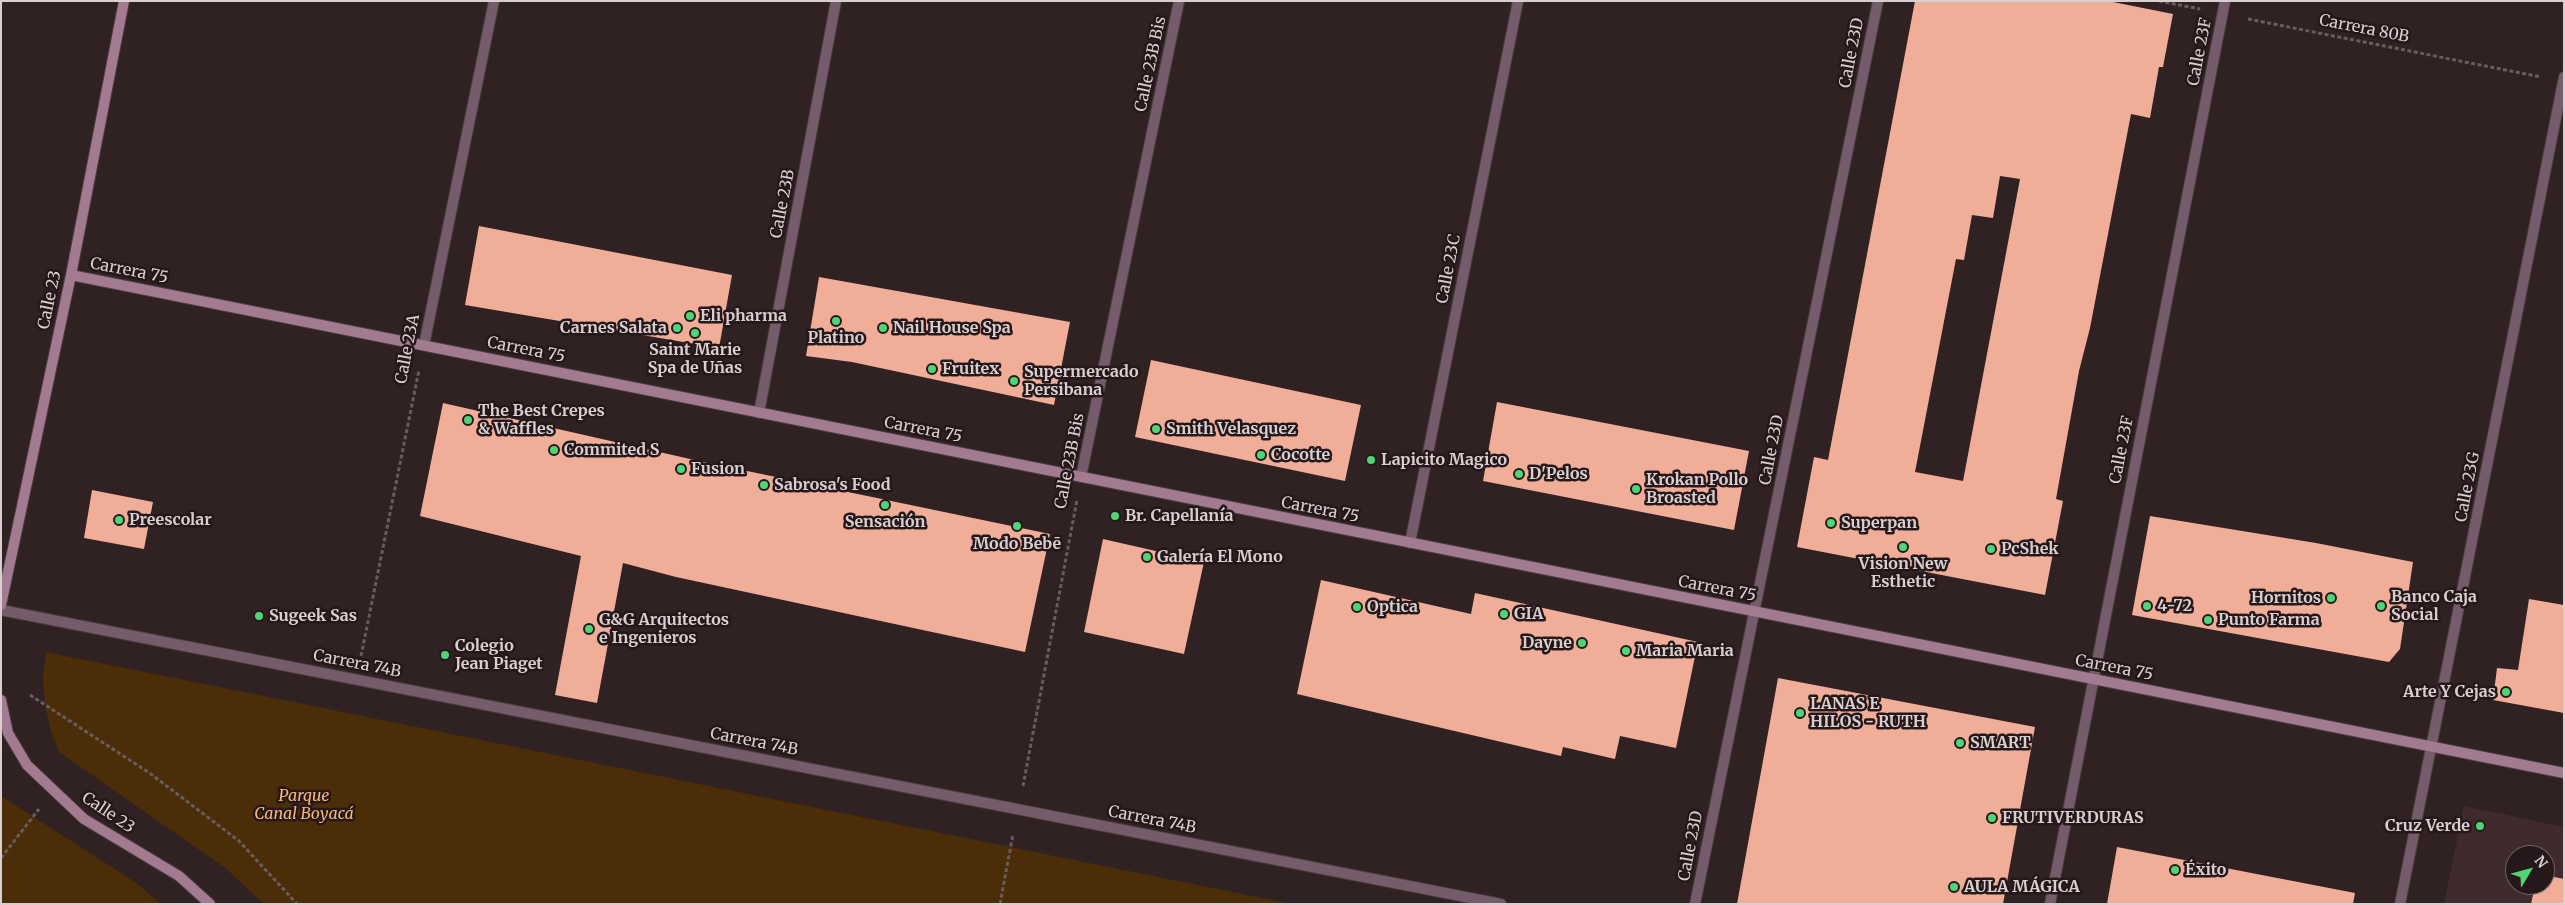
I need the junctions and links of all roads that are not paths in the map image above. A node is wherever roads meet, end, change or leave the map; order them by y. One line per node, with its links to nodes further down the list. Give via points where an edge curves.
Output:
1 (124, 1): 9 (street, Calle 23)
2 (494, 1): 10 (street, Calle 23A)
3 (836, 1): 11 (street, Calle 23B)
4 (1179, 1): 12 (street, Calle 23B Bis)
5 (1518, 1): 13 (street, Calle 23C)
6 (1878, 1): 16 (street, Calle 23D)
7 (2225, 1): 17 (street, Calle 23F)
8 (2563, 79): 19 (street, Calle 23G)
9 (71, 274): 10 (street, Carrera 75); 14 (street, Calle 23)
10 (424, 345): 11 (street, Carrera 75)
11 (759, 413): 12 (street, Carrera 75)
12 (1082, 477): 13 (street, Carrera 75)
13 (1410, 543): 16 (street, Carrera 75)
14 (1, 605)
15 (1, 610): 22 (street, Carrera 74B)
16 (1754, 612): 17 (street, Carrera 75); 23 (street, Calle 23D)
17 (2093, 680): 19 (street, Carrera 75); 24 (street, Calle 23F)
18 (1, 700): 21 (street, Calle 23, via 8,732 27,765 84,819 179,876)
19 (2432, 747): 20 (street, Carrera 75); 25 (street, Calle 23G)
20 (2564, 773)
21 (210, 904)
22 (1501, 904)
23 (1695, 904)
24 (2050, 904)
25 (2400, 904)

